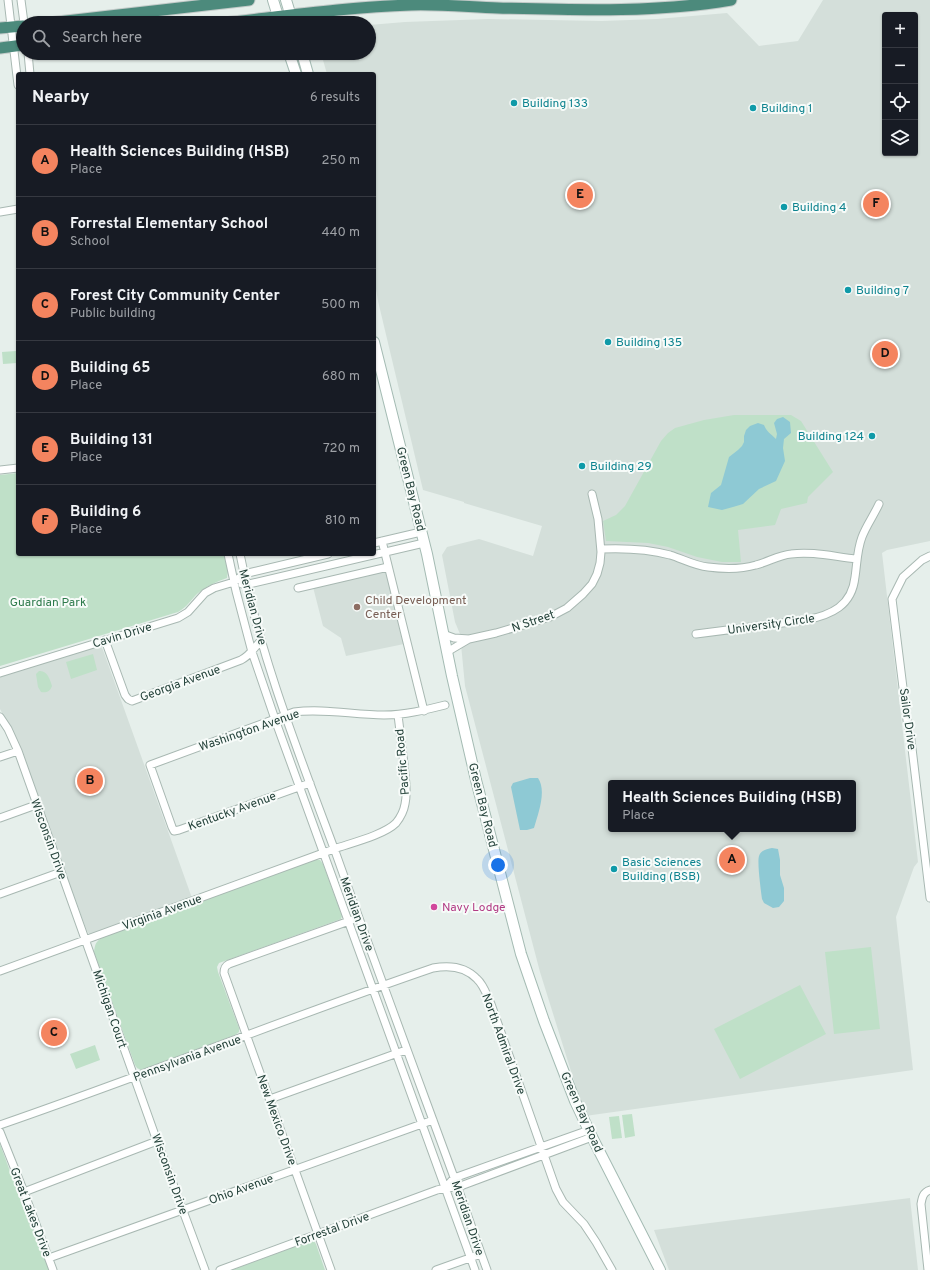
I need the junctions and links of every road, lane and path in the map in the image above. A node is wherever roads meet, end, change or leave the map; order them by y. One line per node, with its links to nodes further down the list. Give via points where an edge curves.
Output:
1 (8, 0): 17 (street)
2 (21, 0): 10 (street)
3 (249, 0): 7 (highway)
4 (273, 0): 12 (main road)
5 (286, 0): 13 (main road)
6 (731, 0): 8 (highway, via 692,5)
7 (237, 1): 11 (highway)
8 (640, 4): 9 (highway, via 547,9 412,5)
9 (321, 12): 14 (highway); 15 (highway)
10 (23, 16)
11 (109, 16)
12 (278, 16)
13 (290, 16)
14 (304, 16)
15 (314, 16)
16 (16, 26): 17 (highway)
17 (5, 27): 18 (street)
18 (16, 43)
19 (16, 46): 20 (highway)
20 (0, 48)
21 (18, 60): 25 (street)
22 (29, 60): 26 (street)
23 (291, 60): 27 (main road)
24 (304, 60): 28 (main road)
25 (18, 72)
26 (30, 72)
27 (295, 72)
28 (307, 72)
29 (16, 209): 30 (street)
30 (0, 212)
31 (376, 350): 36 (main road, Green Bay Road)
32 (16, 468): 33 (street)
33 (0, 470)
34 (592, 494): 39 (street, N Street)
35 (879, 504): 47 (street, University Circle, via 861,538)
36 (421, 532): 37 (street); 38 (main road, Green Bay Road)
37 (378, 542): 40 (street)
38 (424, 543): 40 (street, Cavin Drive); 53 (main road, Green Bay Road)
39 (601, 549): 47 (street, via 651,551 697,565 730,568 751,566 786,554 815,554); 55 (street, N Street, via 600,563 592,584 567,608 550,617)
40 (384, 552): 41 (street, Cavin Drive); 48 (street)
41 (376, 554)
42 (228, 556): 50 (street, Meridian Drive)
43 (240, 556): 49 (street, Meridian Drive)
44 (320, 556): 49 (street, Cavin Drive)
45 (367, 556): 51 (street, Cavin Drive)
46 (930, 556): 78 (street, Sailor Drive, via 903,577 892,599)
47 (857, 559): 54 (street, University Circle, via 853,589 843,605 829,614 806,620)
48 (388, 567): 52 (street); 62 (street)
49 (244, 574): 50 (street, Cavin Drive); 51 (street, Meridian Drive)
50 (234, 582): 51 (street, Cavin Drive); 56 (street, Cavin Drive, via 205,593 188,612 178,618); 58 (street, Meridian Drive)
51 (246, 584): 57 (street, Meridian Drive)
52 (298, 588)
53 (443, 634): 55 (street, N Street); 59 (main road, Green Bay Road)
54 (696, 634)
55 (469, 639): 59 (street, N Street)
56 (105, 640): 58 (street, Georgia Avenue, via 125,695 132,701 241,660); 60 (street, Cavin Drive)
57 (261, 640): 58 (street, Georgia Avenue); 63 (street, Meridian Drive)
58 (252, 652): 66 (street, Meridian Drive)
59 (447, 652): 94 (main road, Green Bay Road, via 476,780 521,954 557,1056)
60 (0, 673)
61 (445, 705): 62 (street, Washington Avenue)
62 (424, 710): 64 (street, Washington Avenue)
63 (285, 715): 64 (street, Washington Avenue, via 312,710); 66 (street, Washington Avenue); 70 (street, Meridian Drive)
64 (398, 715): 74 (street, Pacific Road, via 406,786 405,805 400,816 396,823 386,829)
65 (0, 717): 67 (street, Wisconsin Drive)
66 (275, 719): 69 (street, Washington Avenue); 71 (street, Meridian Drive)
67 (18, 751): 68 (street); 72 (street, Wisconsin Drive)
68 (0, 757)
69 (150, 765): 71 (street, Kentucky Avenue, via 174,830)
70 (310, 783): 71 (street, Kentucky Avenue); 74 (street, Meridian Drive)
71 (299, 787): 75 (street, Meridian Drive)
72 (36, 805): 73 (street); 76 (street, Wisconsin Drive)
73 (0, 818)
74 (334, 849): 75 (street, Pacific Road); 79 (street, Meridian Drive)
75 (323, 853): 80 (street, Meridian Drive); 81 (street, Virginia Avenue)
76 (61, 872): 77 (street); 81 (street, Wisconsin Drive)
77 (0, 894)
78 (930, 898)
79 (359, 918): 80 (street); 83 (street, Meridian Drive)
80 (348, 922): 84 (street, Meridian Drive); 85 (street, New Mexico Drive, via 229,964 224,969)
81 (86, 940): 82 (street, Virginia Avenue); 88 (street, Michigan Court)
82 (0, 971)
83 (384, 985): 84 (street, North Admiral Drive); 86 (street, Meridian Drive); 96 (street, North Admiral Drive, via 444,966 458,967 478,979 491,1004)
84 (373, 989): 85 (street, Pennsylvania Avenue); 87 (street, Meridian Drive)
85 (247, 1035): 88 (street, Pennsylvania Avenue); 89 (street, New Mexico Drive)
86 (406, 1050): 87 (street); 90 (street, Meridian Drive)
87 (396, 1054): 89 (street); 91 (street, Meridian Drive)
88 (134, 1077): 92 (street, Pennsylvania Avenue); 95 (street, Wisconsin Drive)
89 (270, 1099): 98 (street, New Mexico Drive)
90 (433, 1120): 91 (street, Ohio Avenue); 99 (street, Meridian Drive)
91 (422, 1124): 98 (street, Ohio Avenue); 101 (street, Meridian Drive)
92 (0, 1126)
93 (0, 1132): 103 (street, Great Lakes Drive)
94 (590, 1133): 96 (street, Forrestal Drive); 97 (street, Forrestal Drive); 117 (main road, Green Bay Road)
95 (157, 1141): 103 (street); 104 (street, Wisconsin Drive)
96 (541, 1147): 97 (street, North Admiral Drive); 99 (street, Forrestal Drive)
97 (544, 1156): 100 (street, Forrestal Drive); 116 (street, North Admiral Drive, via 563,1202 584,1224)
98 (295, 1170): 104 (street, Ohio Avenue); 105 (street, New Mexico Drive)
99 (454, 1178): 100 (street, Meridian Drive); 101 (street, Forrestal Drive)
100 (458, 1187): 101 (street, Forrestal Drive); 106 (street, Meridian Drive)
101 (445, 1188): 105 (street, Forrestal Drive); 108 (street, Meridian Drive)
102 (928, 1191): 118 (street, via 922,1196 921,1204)
103 (24, 1192): 107 (street, Great Lakes Drive)
104 (183, 1210): 107 (street, Ohio Avenue); 110 (street, Wisconsin Drive)
105 (318, 1234): 111 (street, Forrestal Drive); 112 (street, New Mexico Drive)
106 (481, 1254): 108 (street); 115 (street, Meridian Drive)
107 (49, 1258): 109 (street, Great Lakes Drive)
108 (471, 1258): 113 (street); 114 (street, Meridian Drive)
109 (53, 1270)
110 (205, 1270)
111 (220, 1270)
112 (331, 1270)
113 (436, 1270)
114 (475, 1270)
115 (487, 1270)
116 (612, 1270)
117 (660, 1270)
118 (928, 1270)

